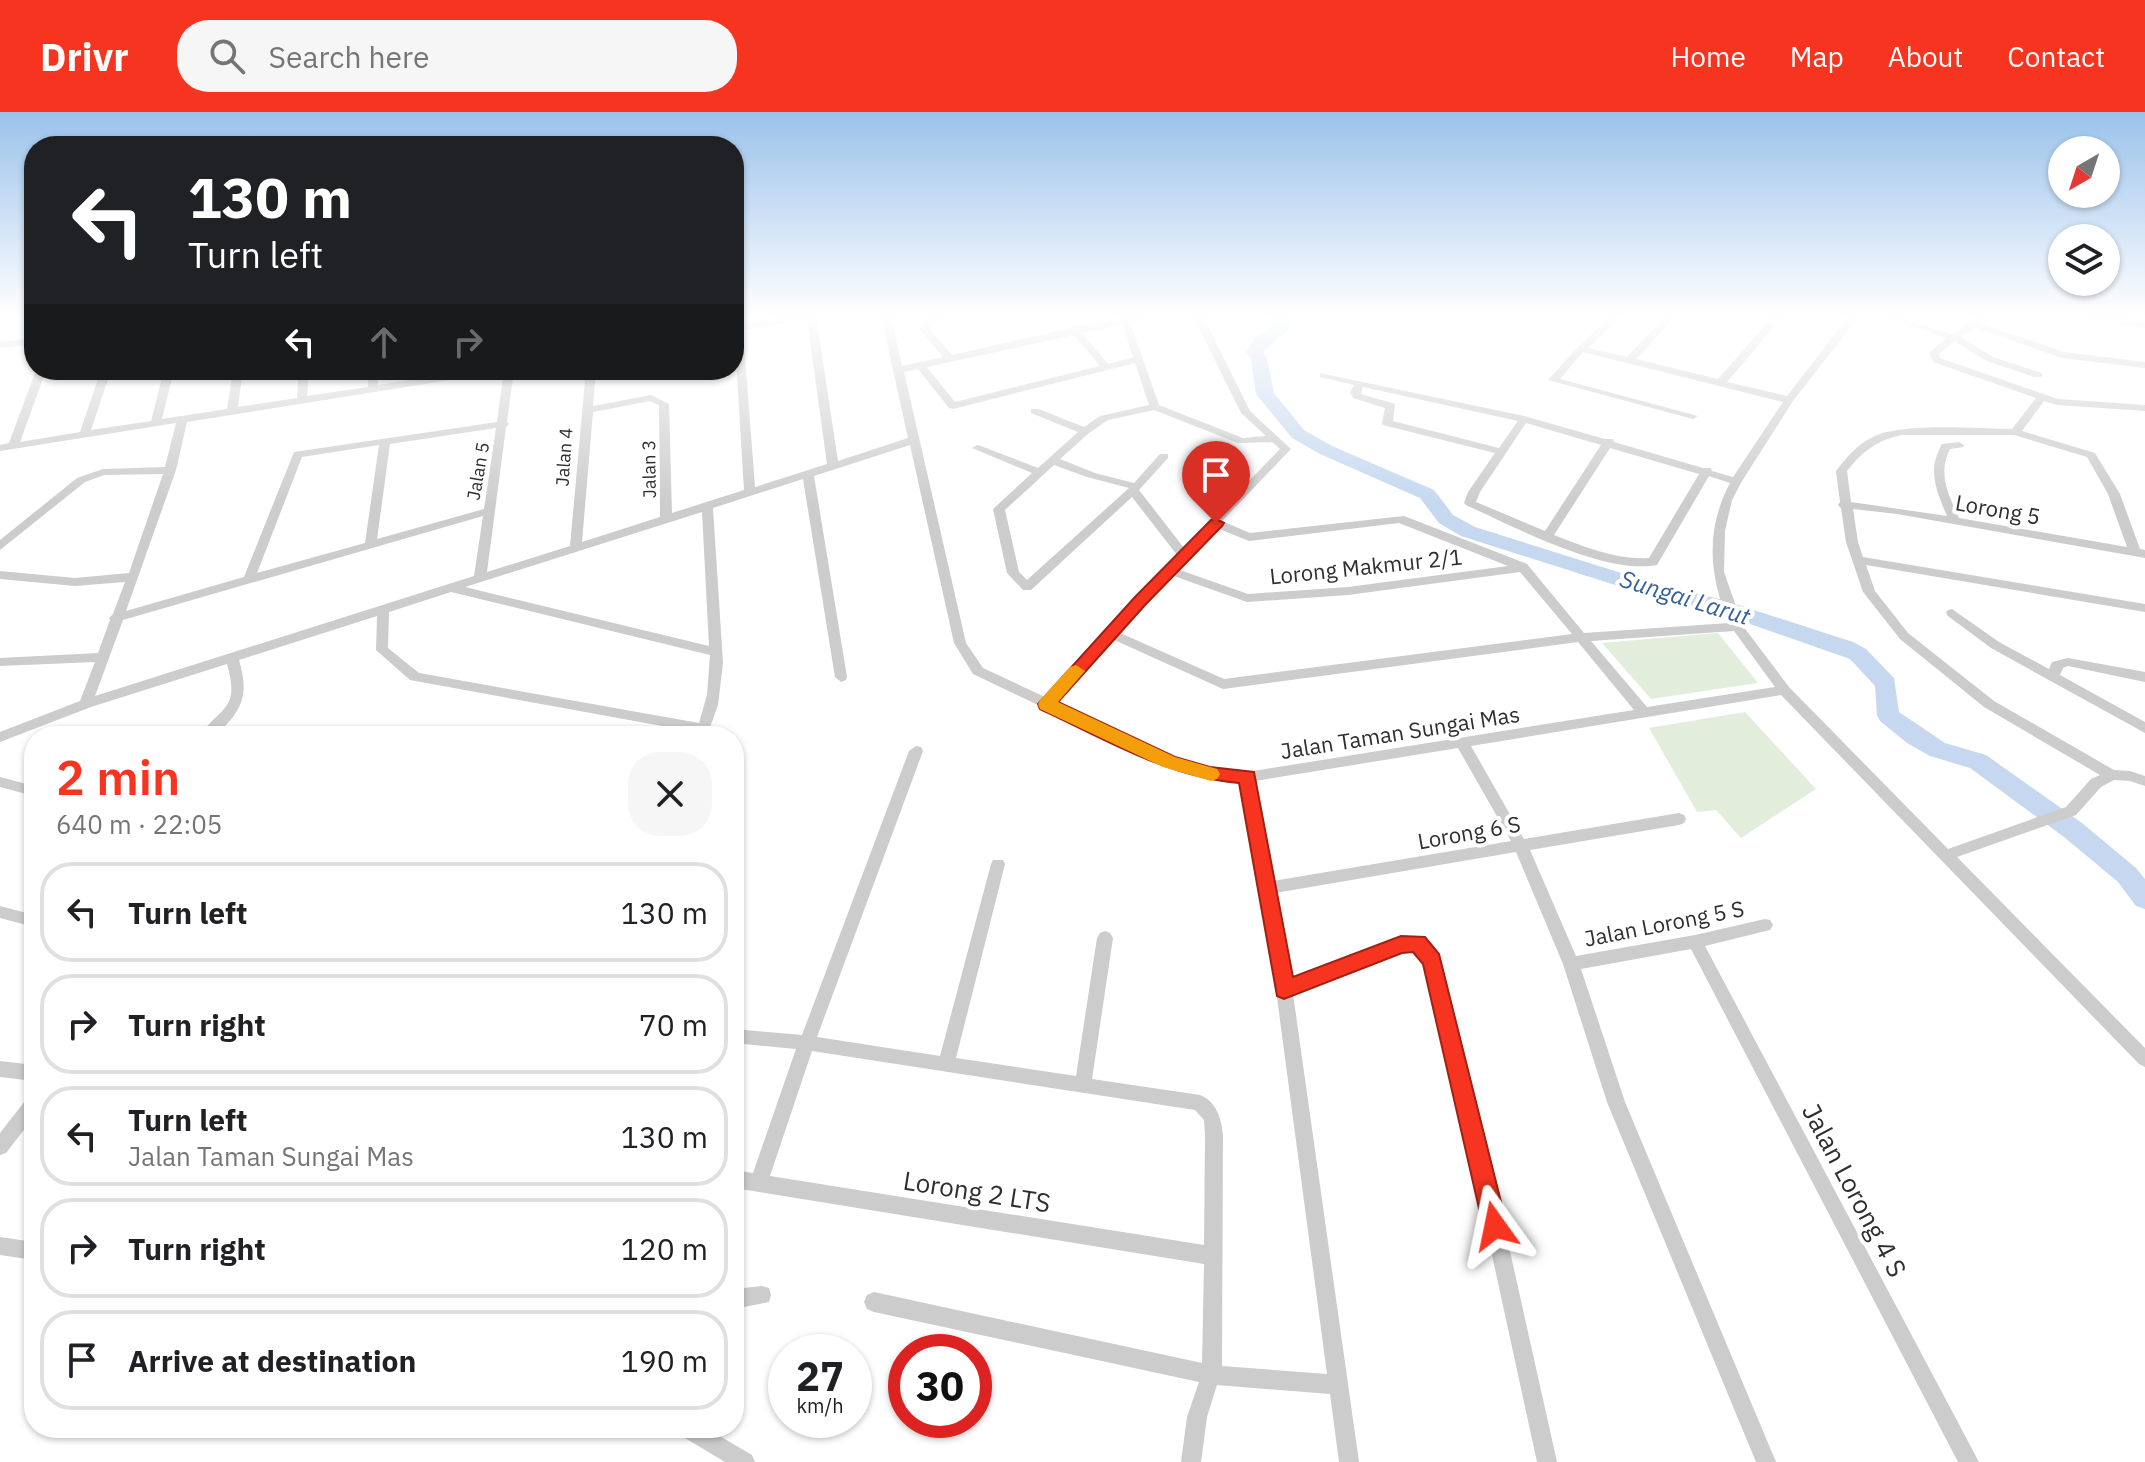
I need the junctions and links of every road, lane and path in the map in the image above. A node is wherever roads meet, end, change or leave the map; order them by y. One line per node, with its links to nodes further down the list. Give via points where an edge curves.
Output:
1 (819, 379): 53 (street)
2 (901, 379): 43 (street, Jalan Taman Sungai Mas)
3 (932, 379): 4 (street, via 953,406)
4 (1056, 379)
5 (1145, 379): 29 (street)
6 (1229, 379): 42 (street, via 1246,413)
7 (1342, 379): 23 (street)
8 (1554, 379): 34 (street)
9 (1703, 379): 24 (street)
10 (1723, 379): 24 (street)
11 (1805, 379): 28 (street)
12 (1990, 379): 26 (street)
13 (37, 380): 47 (street)
14 (103, 380): 41 (street)
15 (167, 380): 37 (street)
16 (237, 380): 32 (street)
17 (303, 380): 27 (street)
18 (373, 380): 25 (street)
19 (413, 380): 25 (street)
20 (508, 380): 38 (street, Jalan 5)
21 (590, 380): 31 (street, Jalan 4)
22 (740, 380): 60 (street)
23 (1360, 383): 36 (street); 50 (street, via 1357,396 1392,408 1387,423)
24 (1720, 383): 28 (street)
25 (373, 389): 27 (street)
26 (2042, 397): 30 (street); 40 (street)
27 (302, 400): 32 (street)
28 (1789, 400): 58 (street)
29 (1155, 407): 39 (street, via 1104,418); 42 (street, via 1242,441)
30 (2145, 408)
31 (586, 410): 64 (street, Jalan 3, via 651,398 664,404); 70 (street, Jalan 4)
32 (232, 411): 35 (street)
33 (1035, 411): 39 (street)
34 (1693, 416)
35 (182, 419): 37 (street); 54 (street)
36 (1524, 419): 44 (street); 50 (street)
37 (156, 423): 41 (street)
38 (504, 424): 45 (street); 63 (street, Jalan 5)
39 (1085, 431): 52 (street)
40 (2015, 432): 61 (street, via 1882,434 1866,442 1841,471); 71 (street, via 2091,455)
41 (85, 434): 47 (street)
42 (1276, 439): 66 (street, via 1286,449)
43 (914, 440): 53 (street); 97 (street, Jalan Taman Sungai Mas, via 960,643 978,671)
44 (1609, 441): 55 (street); 67 (street)
45 (385, 443): 68 (street); 79 (street, via 298,454)
46 (1959, 445): 65 (street, via 1946,446 1936,470)
47 (13, 446): 48 (street)
48 (0, 448)
49 (977, 448): 56 (street)
50 (1502, 452): 67 (street, via 1470,503)
51 (1164, 456): 59 (street)
52 (1052, 460): 56 (street); 59 (street)
53 (833, 465): 57 (street)
54 (171, 470): 69 (street, via 103,472 81,480); 77 (street)
55 (1707, 470): 58 (street); 67 (street, via 1653,562 1642,565)
56 (1038, 472): 59 (street, via 998,512 1013,573 1027,587)
57 (808, 473): 60 (street); 92 (street)
58 (1736, 481): 85 (street, via 1719,531 1718,572)
59 (1133, 488): 72 (street)
60 (750, 492): 62 (street)
61 (1844, 505): 65 (street, Lorong 5); 73 (street)
62 (707, 506): 64 (street); 88 (street)
63 (489, 511): 68 (street); 78 (street, Jalan 5)
64 (666, 519): 70 (street)
65 (1955, 522): 71 (street, Lorong 5)
66 (1216, 523): 72 (street); 74 (street, via 1249,537 1400,519)
67 (1548, 536)
68 (371, 544): 79 (street)
69 (0, 546)
70 (576, 547): 78 (street)
71 (2140, 554)
72 (1183, 555): 75 (street)
73 (1858, 560): 81 (street); 108 (street, via 1869,592 1904,636 1935,663 1989,704)
74 (1523, 567): 75 (street, Lorong Makmur 2/1, via 1348,591 1247,598); 87 (street)
75 (1169, 570): 86 (street)
76 (0, 575): 77 (street, via 75,582)
77 (133, 577): 84 (street)
78 (480, 578): 80 (street)
79 (249, 579): 84 (street)
80 (451, 588): 82 (street); 88 (street)
81 (2145, 608)
82 (383, 611): 90 (street); 101 (street, via 382,650 415,677)
83 (1952, 613): 94 (street)
84 (115, 618): 89 (street)
85 (1734, 620): 87 (street); 95 (street)
86 (1111, 634): 87 (street, via 1223,684); 97 (street)
87 (1583, 637): 98 (street)
88 (716, 652): 102 (street, via 713,695)
89 (102, 657): 91 (street); 96 (street)
90 (232, 658): 96 (street); 100 (street, via 241,694)
91 (0, 662)
92 (841, 677)
93 (2145, 677): 94 (street, via 2068,662 2057,665)
94 (2053, 678): 104 (street)
95 (1784, 690): 98 (street, Jalan Taman Sungai Mas); 115 (street)
96 (86, 704): 99 (street)
97 (1046, 704): 109 (street, Jalan Taman Sungai Mas, via 1170,762 1210,774)
98 (1644, 713): 106 (street, Jalan Taman Sungai Mas)
99 (29, 726)
100 (216, 726)
101 (671, 726)
102 (704, 726)
103 (24, 728): 105 (street)
104 (2145, 728)
105 (0, 737)
106 (1461, 741): 109 (street, Jalan Taman Sungai Mas); 114 (street)
107 (916, 751): 126 (street)
108 (2112, 775): 110 (street); 115 (street, via 2096,783 2071,811)
109 (1247, 777): 117 (street)
110 (2145, 781)
111 (0, 782): 112 (street)
112 (24, 788)
113 (1679, 819): 114 (street, Lorong 6 S)
114 (1520, 845): 117 (street, Lorong 6 S); 123 (street)
115 (1947, 855): 127 (street)
116 (998, 864): 128 (street)
117 (1267, 888): 124 (street)
118 (0, 912): 119 (street)
119 (24, 915)
120 (1765, 925): 122 (street, Jalan Lorong 5 S)
121 (1105, 938): 131 (street)
122 (1695, 942): 123 (street, Jalan Lorong 5 S); 150 (street, Jalan Lorong 4 S)
123 (1571, 964): 149 (street, via 1616,1102)
124 (1284, 990): 143 (street); 148 (street, via 1401,945 1418,943 1432,960)
125 (744, 1037): 126 (street)
126 (807, 1043): 128 (street); 135 (street)
127 (2145, 1059)
128 (946, 1063): 131 (street)
129 (0, 1069): 130 (street)
130 (24, 1072)
131 (1083, 1083): 138 (street, via 1200,1103 1212,1117)
132 (24, 1116): 133 (street)
133 (0, 1147)
134 (744, 1180): 135 (street, Lorong 2 LTS)
135 (759, 1182): 138 (street, Lorong 2 LTS)
136 (0, 1246): 137 (street)
137 (24, 1250)
138 (1212, 1256): 142 (street)
139 (762, 1295): 140 (street)
140 (744, 1298)
141 (874, 1302): 142 (street)
142 (1212, 1375): 143 (street); 146 (street, via 1192,1432)
143 (1337, 1385): 147 (street)
144 (704, 1438): 145 (street)
145 (745, 1462)
146 (1191, 1462)
147 (1349, 1462)
148 (1547, 1462)
149 (1766, 1462)
150 (1969, 1462)

